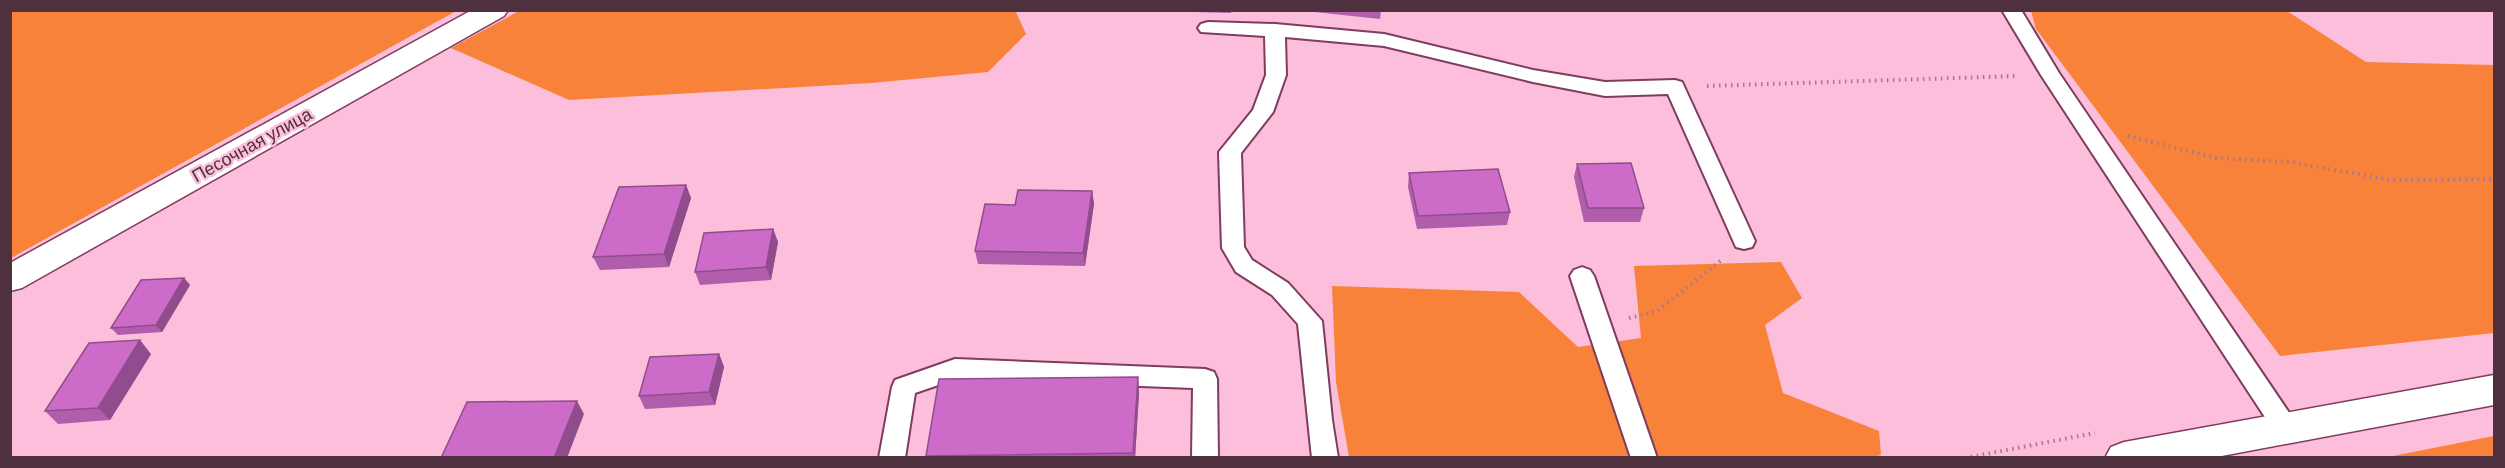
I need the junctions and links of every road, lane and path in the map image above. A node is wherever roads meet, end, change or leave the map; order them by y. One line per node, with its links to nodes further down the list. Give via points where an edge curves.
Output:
1 (494, 10): 11 (street, Песочная улица)
2 (2011, 10): 5 (lane)
3 (1208, 28): 4 (lane)
4 (1275, 30): 6 (lane, via 1384,40 1605,89); 17 (lane, via 1276,75 1263,112 1230,152 1233,248 1244,266 1280,289 1310,321)
5 (2051, 75): 6 (path); 7 (lane)
6 (1675, 87): 9 (lane)
7 (2085, 124): 8 (path, via 2216,158 2290,162 2391,180); 14 (lane)
8 (2494, 179)
9 (1744, 242): 12 (path, via 1657,311)
10 (1582, 276): 12 (lane)
11 (10, 279)
12 (1601, 325): 18 (lane)
13 (2494, 390): 14 (street)
14 (2285, 427): 19 (street)
15 (892, 458): 16 (lane, via 904,387 955,369 1205,379)
16 (1205, 458)
17 (1325, 458)
18 (1644, 458)
19 (2124, 458)

